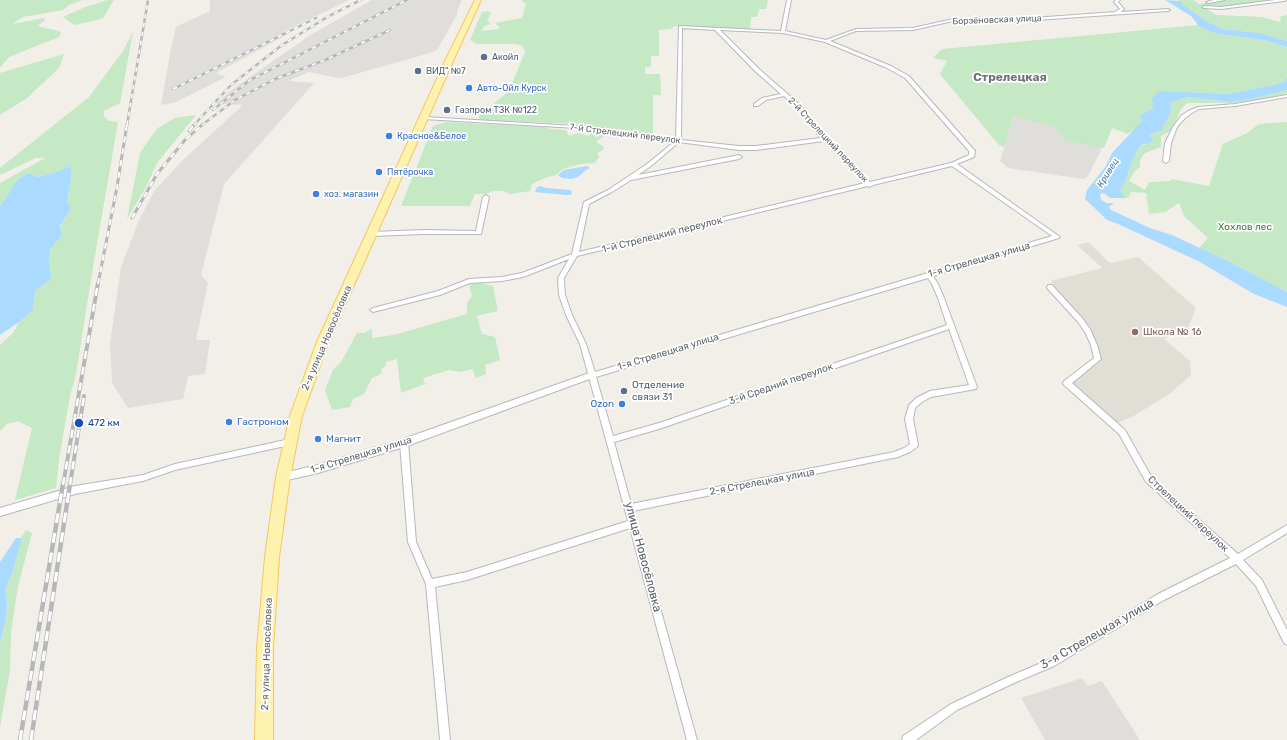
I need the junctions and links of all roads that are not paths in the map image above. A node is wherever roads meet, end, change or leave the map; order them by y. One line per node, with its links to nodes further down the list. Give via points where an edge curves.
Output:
1 (478, 0): 16 (main road, 2-я улица Новосёловка)
2 (789, 0): 11 (street)
3 (1118, 0): 9 (street, via 1116,2 1122,9)
4 (1223, 0): 6 (street)
5 (1284, 0): 7 (street, via 1221,8)
6 (1208, 2)
7 (1204, 7)
8 (1168, 10): 9 (street, Борзёновская улица)
9 (1117, 13): 12 (street, Борзёновская улица, via 1006,22 953,20 913,29 856,30)
10 (716, 29): 11 (street); 13 (street, 2-й Стрелецкий переулок); 18 (street, via 680,27)
11 (783, 32): 12 (street)
12 (826, 41): 21 (street, via 889,67 906,77 972,152 972,156)
13 (785, 94): 15 (street, via 764,99); 17 (street, 2-й Стрелецкий переулок)
14 (1287, 96): 20 (street, via 1198,108 1190,112 1175,127 1168,143)
15 (756, 104)
16 (424, 118): 18 (street, 7-й Стрелецкий переулок, via 593,128); 25 (main road, 2-я улица Новосёловка)
17 (825, 139): 18 (street, 7-й Стрелецкий переулок, via 756,148); 23 (street, 2-й Стрелецкий переулок)
18 (678, 141): 22 (street)
19 (739, 157): 22 (street)
20 (1166, 161)
21 (953, 164): 23 (street, 1-й Стрелецкий переулок); 27 (street, 1-я Стрелецкая улица, via 1057,238)
22 (628, 179): 26 (street, via 586,203)
23 (870, 185): 26 (street, 1-й Стрелецкий переулок)
24 (486, 197): 25 (street, via 479,233)
25 (372, 234): 33 (main road, 2-я улица Новосёловка, via 312,369)
26 (575, 256): 29 (street, 1-й Стрелецкий переулок, via 523,275 469,281 440,293); 31 (street, улица Новосёловка, via 561,278 562,295 583,344)
27 (929, 275): 30 (street, via 936,284); 31 (street, 1-я Стрелецкая улица)
28 (1050, 287): 40 (street, Стрелецкий переулок, via 1088,331 1098,359 1067,384 1122,432 1149,480)
29 (373, 310)
30 (951, 326): 32 (street, 3-й Средний переулок, via 659,426); 36 (street, 2-я Стрелецкая улица, via 973,387 930,394 919,400 912,407 909,419 914,445 907,450 895,456)
31 (592, 375): 32 (street, улица Новосёловка); 34 (street, 1-я Стрелецкая улица)
32 (610, 440): 36 (street, улица Новосёловка)
33 (290, 442): 35 (main road, 2-я улица Новосёловка); 37 (street, via 175,467 144,478 75,490)
34 (404, 443): 35 (street, 1-я Стрелецкая улица); 41 (street, via 412,542)
35 (283, 477): 43 (main road, 2-я улица Новосёловка, via 272,557 265,648)
36 (629, 508): 38 (street, улица Новосёловка)
37 (0, 512)
38 (633, 523): 41 (street, via 467,576); 45 (street, улица Новосёловка)
39 (1287, 528): 40 (street, 3-я Стрелецкая улица)
40 (1237, 559): 42 (street, Стрелецкий переулок, via 1259,583); 46 (street, 3-я Стрелецкая улица, via 1161,597 1051,663 954,707)
41 (430, 584): 44 (street)
42 (1287, 640)
43 (264, 740)
44 (445, 740)
45 (692, 740)
46 (907, 740)

